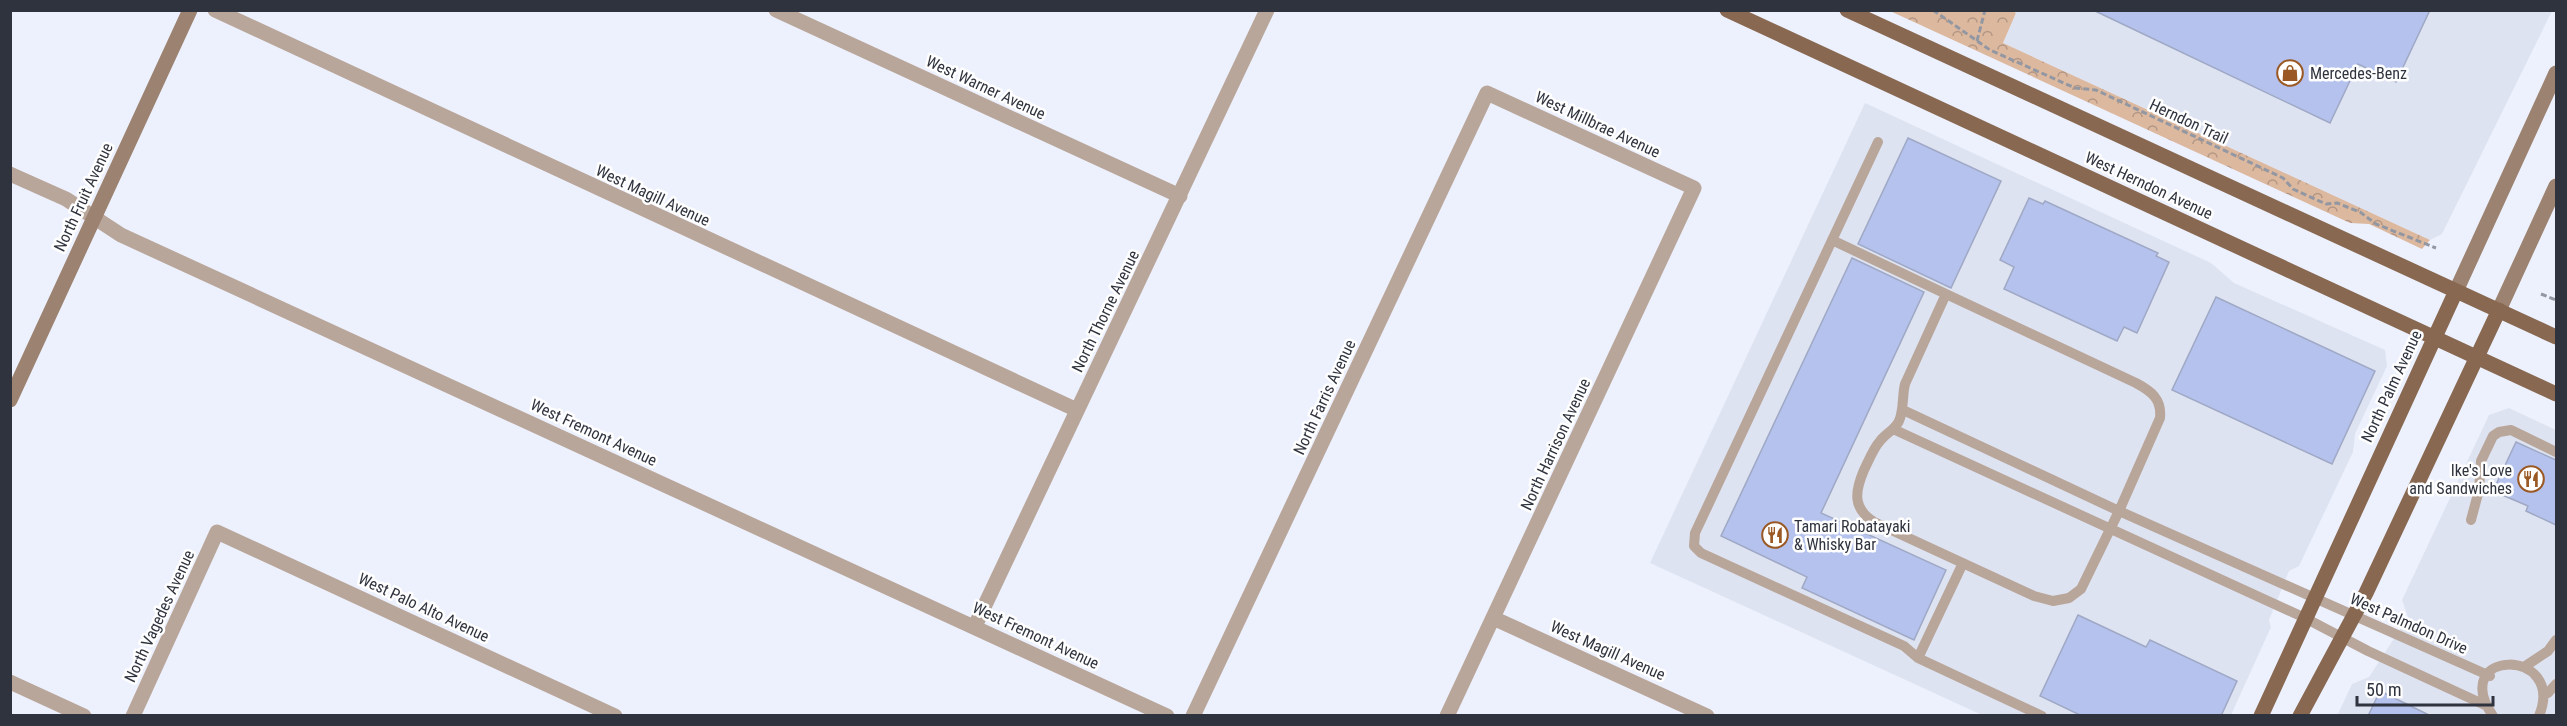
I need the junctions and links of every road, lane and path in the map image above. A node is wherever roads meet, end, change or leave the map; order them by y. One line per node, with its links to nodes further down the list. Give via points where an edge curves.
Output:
1 (190, 10): 17 (street, North Fruit Avenue)
2 (215, 10): 30 (street, West Magill Avenue)
3 (776, 10): 16 (street, West Warner Avenue)
4 (1267, 10): 16 (street, North Thorne Avenue)
5 (1727, 10): 25 (main road, West Herndon Avenue)
6 (1847, 10): 20 (main road, West Herndon Avenue)
7 (1933, 10): 9 (path, Herndon Trail)
8 (1985, 10): 9 (path)
9 (1977, 41): 19 (path, Herndon Trail, via 2075,88 2096,90 2283,178 2293,189 2326,204 2337,203 2360,212 2376,224)
10 (2556, 73): 20 (street, North Palm Avenue)
11 (1487, 93): 15 (street, West Millbrae Avenue); 57 (street, North Farris Avenue)
12 (1878, 142): 18 (lane)
13 (10, 174): 17 (street, West Fremont Avenue, via 66,199)
14 (2556, 186): 24 (street)
15 (1694, 188): 41 (street, North Harrison Avenue)
16 (1180, 196): 30 (street, North Thorne Avenue)
17 (94, 217): 29 (street, North Fruit Avenue); 43 (street, West Fremont Avenue, via 121,235)
18 (1832, 240): 21 (lane); 46 (lane, via 1695,533 1694,546 1701,553 1904,646)
19 (2436, 248)
20 (2456, 291): 24 (main road, West Herndon Avenue); 25 (main road, North Palm Avenue)
21 (1946, 294): 31 (lane, via 1905,384); 34 (lane, via 2154,395 2159,402 2160,418)
22 (2541, 294): 23 (path)
23 (2556, 300)
24 (2499, 310): 26 (main road, West Herndon Avenue); 27 (main road)
25 (2434, 336): 27 (main road, West Herndon Avenue); 39 (main road, North Palm Avenue)
26 (2556, 337)
27 (2477, 356): 28 (main road, West Herndon Avenue); 40 (main road)
28 (2556, 394)
29 (10, 400)
30 (1077, 410): 43 (street, North Thorne Avenue)
31 (1903, 410): 32 (lane); 34 (lane, West Palmdon Drive)
32 (1893, 429): 36 (lane); 38 (lane, via 1872,452 1858,485 1856,494 1861,510 1875,522)
33 (2556, 452): 35 (lane, via 2511,430 2493,436 2481,461)
34 (2119, 511): 36 (lane); 39 (lane, West Palmdon Drive)
35 (2471, 520)
36 (2110, 530): 38 (lane, via 2081,589 2069,598 2043,600); 42 (lane)
37 (217, 532): 54 (street, North Vagedes Avenue); 55 (street, West Palo Alto Avenue)
38 (1963, 563): 46 (lane)
39 (2314, 598): 40 (lane, West Palmdon Drive); 42 (main road, North Palm Avenue)
40 (2354, 615): 44 (main road); 48 (lane, West Palmdon Drive)
41 (1493, 618): 58 (street, North Harrison Avenue); 59 (street, West Magill Avenue)
42 (2305, 618): 44 (lane); 61 (main road, North Palm Avenue)
43 (975, 626): 56 (street, West Fremont Avenue)
44 (2342, 637): 52 (lane); 62 (main road)
45 (2556, 640): 47 (lane, via 2548,651)
46 (1918, 658): 60 (lane)
47 (2527, 665): 48 (lane, via 2503,665); 51 (lane, via 2541,676)
48 (2490, 676): 52 (lane, via 2484,694)
49 (10, 682): 53 (street)
50 (2556, 684): 51 (lane)
51 (2547, 693): 63 (lane)
52 (2490, 711)
53 (84, 716)
54 (133, 716)
55 (615, 716)
56 (1167, 716)
57 (1193, 716)
58 (1447, 716)
59 (1707, 716)
60 (2042, 716)
61 (2260, 716)
62 (2300, 716)
63 (2539, 716)

